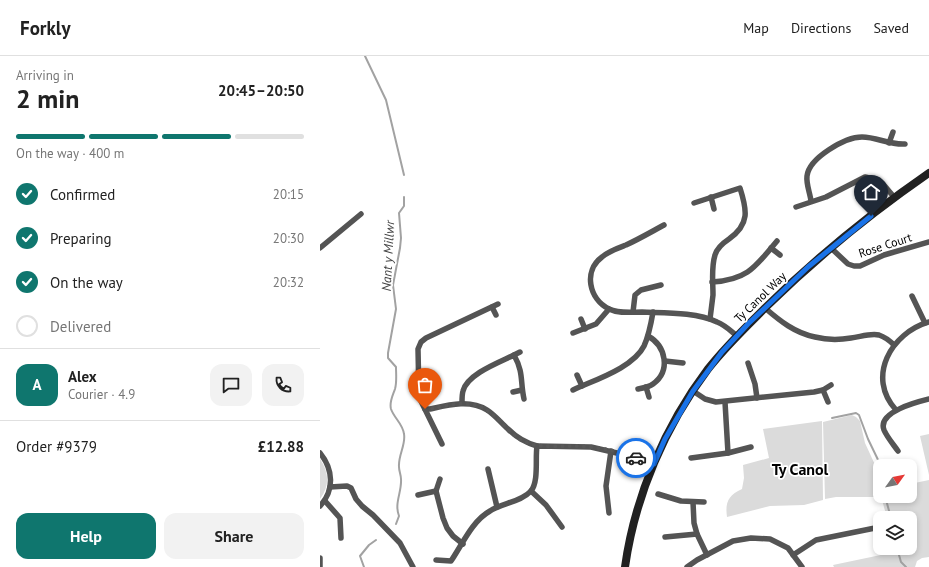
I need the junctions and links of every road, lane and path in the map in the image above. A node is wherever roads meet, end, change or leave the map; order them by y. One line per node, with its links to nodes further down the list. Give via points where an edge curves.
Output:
1 (893, 132): 2 (street)
2 (889, 143): 3 (street); 7 (street, via 856,137 818,158 810,166 807,177)
3 (905, 144)
4 (929, 173): 6 (street, Ty Canol Way)
5 (711, 197): 8 (street); 10 (street); 19 (street, via 739,185 746,211 743,226 722,244 715,254)
6 (894, 197): 7 (street, via 878,180 865,177 826,197); 17 (street, Ty Canol Way)
7 (811, 201): 9 (street)
8 (694, 203)
9 (796, 207)
10 (714, 209)
11 (361, 214): 15 (street)
12 (664, 225): 25 (street, via 609,252 595,263 590,285 597,299)
13 (777, 241): 16 (street)
14 (929, 242): 17 (street, Rose Court, via 884,255 860,266 848,264)
15 (320, 248)
16 (772, 248): 18 (street); 19 (street, via 741,277)
17 (831, 248): 24 (street, Ty Canol Way)
18 (780, 255)
19 (712, 282): 30 (street)
20 (661, 285): 26 (street, via 641,290 635,295)
21 (912, 296): 31 (street)
22 (498, 304): 23 (street)
23 (492, 307): 28 (street); 59 (street, via 421,342 418,349 418,387 419,397)
24 (765, 308): 35 (street, Ty Canol Way); 36 (street, via 791,328 814,337 840,340 878,335)
25 (609, 309): 26 (street); 32 (street, via 596,324)
26 (633, 312): 27 (street)
27 (653, 312): 30 (street); 34 (street)
28 (496, 315)
29 (581, 319): 32 (street)
30 (710, 319): 35 (street)
31 (927, 323): 36 (street, via 901,337)
32 (585, 329): 33 (street)
33 (573, 333)
34 (648, 336): 39 (street, via 662,349); 44 (street, via 644,347 631,360)
35 (737, 336): 50 (street, Ty Canol Way, via 708,368)
36 (894, 345): 60 (street, via 886,362 882,380 890,404)
37 (520, 352): 38 (street)
38 (514, 355): 47 (street, via 521,372); 58 (street, via 472,378 463,391)
39 (665, 361): 40 (street); 45 (street, via 659,378)
40 (684, 363)
41 (748, 363): 53 (street)
42 (577, 375): 44 (street)
43 (831, 385): 49 (street)
44 (582, 386): 48 (street)
45 (646, 387): 46 (street); 52 (street)
46 (638, 389)
47 (522, 390): 51 (street); 54 (street)
48 (573, 390)
49 (823, 390): 53 (street); 57 (street)
50 (693, 391): 56 (street, via 710,401); 69 (street, Ty Canol Way, via 665,439)
51 (513, 392)
52 (649, 397)
53 (757, 398): 56 (street)
54 (524, 399)
55 (929, 399): 60 (street)
56 (725, 402): 66 (street)
57 (828, 402)
58 (462, 403): 59 (street); 62 (street, via 487,410 517,437)
59 (425, 409): 61 (street)
60 (896, 410): 65 (street, via 883,424 883,429)
61 (442, 444)
62 (537, 446): 64 (street, via 591,447); 73 (street, via 534,484)
63 (751, 447): 66 (street)
64 (611, 451): 69 (street); 82 (street, via 606,486)
65 (898, 451)
66 (728, 453): 68 (street)
67 (320, 454): 72 (street, via 330,470)
68 (691, 458)
69 (654, 464): 96 (street, Ty Canol Way, via 638,507)
70 (488, 469): 81 (street)
71 (440, 479): 74 (street)
72 (330, 487): 77 (street); 95 (street, via 351,488 362,506 400,543)
73 (531, 490): 81 (street); 83 (street)
74 (436, 491): 76 (street); 88 (street, via 447,528)
75 (658, 494): 78 (street)
76 (418, 495)
77 (325, 501): 80 (street); 86 (street, via 340,518)
78 (693, 502): 79 (street); 85 (street)
79 (704, 502)
80 (320, 506)
81 (497, 507): 88 (street, via 481,517)
82 (609, 513)
83 (562, 527)
84 (873, 528): 90 (street, via 816,540)
85 (697, 534): 87 (street); 89 (street)
86 (341, 538)
87 (665, 538)
88 (462, 544): 93 (street)
89 (707, 555): 90 (street, via 733,541 751,538 770,539 788,548); 97 (street)
90 (793, 555): 98 (street)
91 (320, 558): 94 (street)
92 (436, 560): 93 (street)
93 (452, 564)
94 (320, 567)
95 (413, 567)
96 (625, 567)
97 (687, 567)
98 (802, 567)

